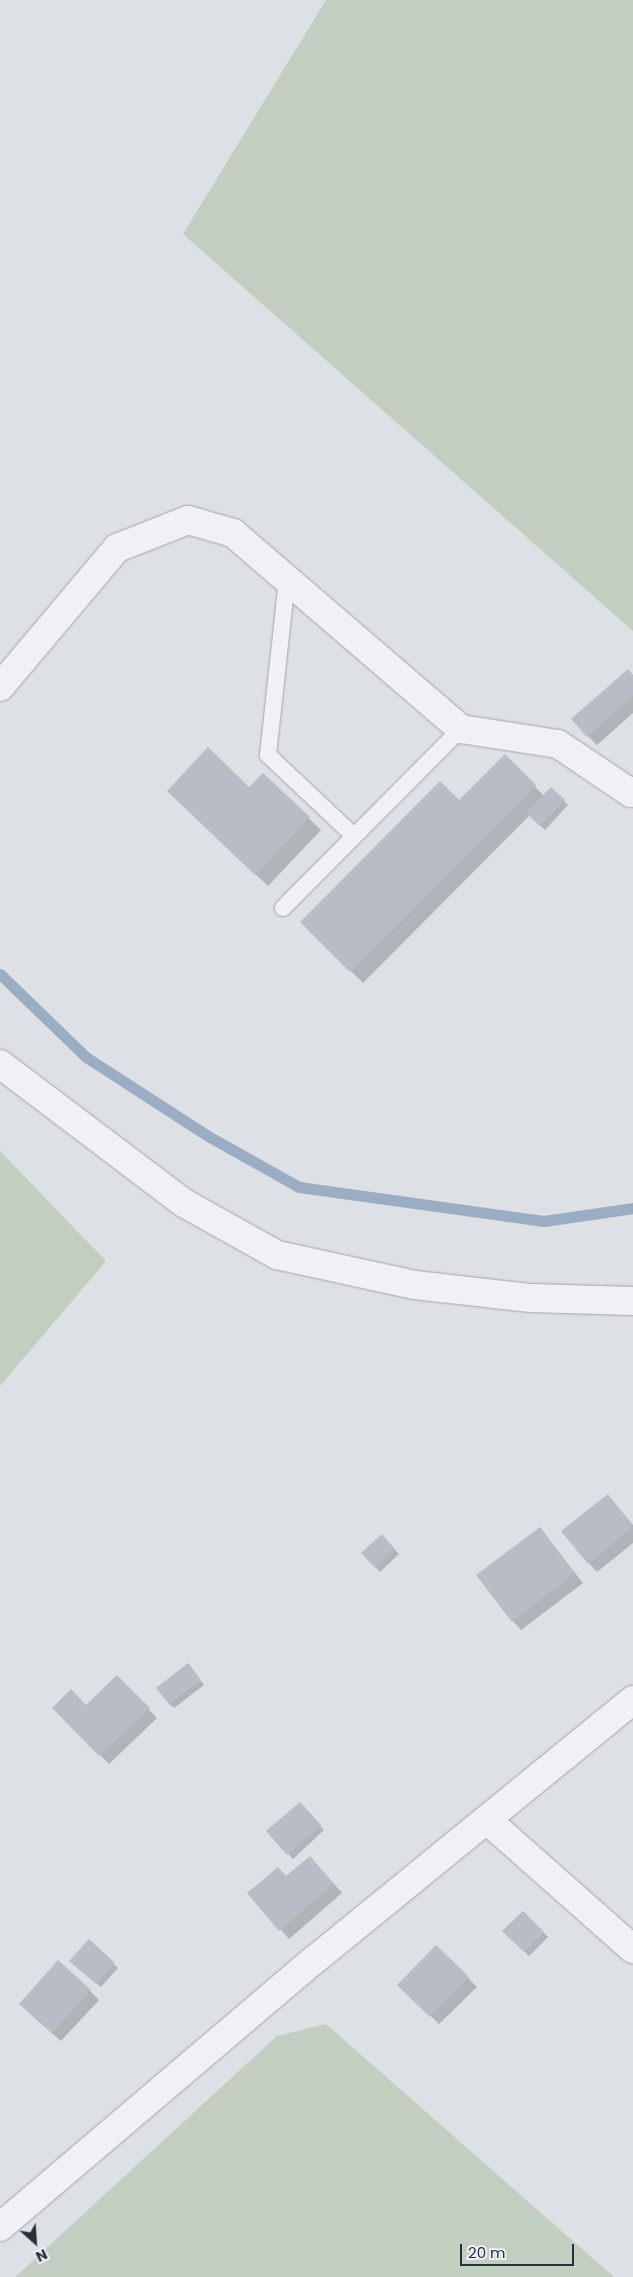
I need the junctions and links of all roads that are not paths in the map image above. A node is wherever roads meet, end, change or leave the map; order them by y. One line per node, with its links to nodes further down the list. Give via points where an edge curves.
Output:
1 (287, 580): 2 (street, via 233,533 188,520 149,533 118,548); 3 (street); 5 (lane, via 268,755)
2 (0, 686)
3 (461, 729): 4 (street, via 558,744); 5 (lane)
4 (633, 792)
5 (354, 835): 6 (lane)
6 (283, 908)
7 (0, 1064): 8 (street, via 184,1203 278,1254 415,1285 531,1298)
8 (633, 1301)
9 (633, 1700): 10 (street)
10 (487, 1820): 11 (street); 12 (street, via 313,1961)
11 (633, 1949)
12 (0, 2227)

